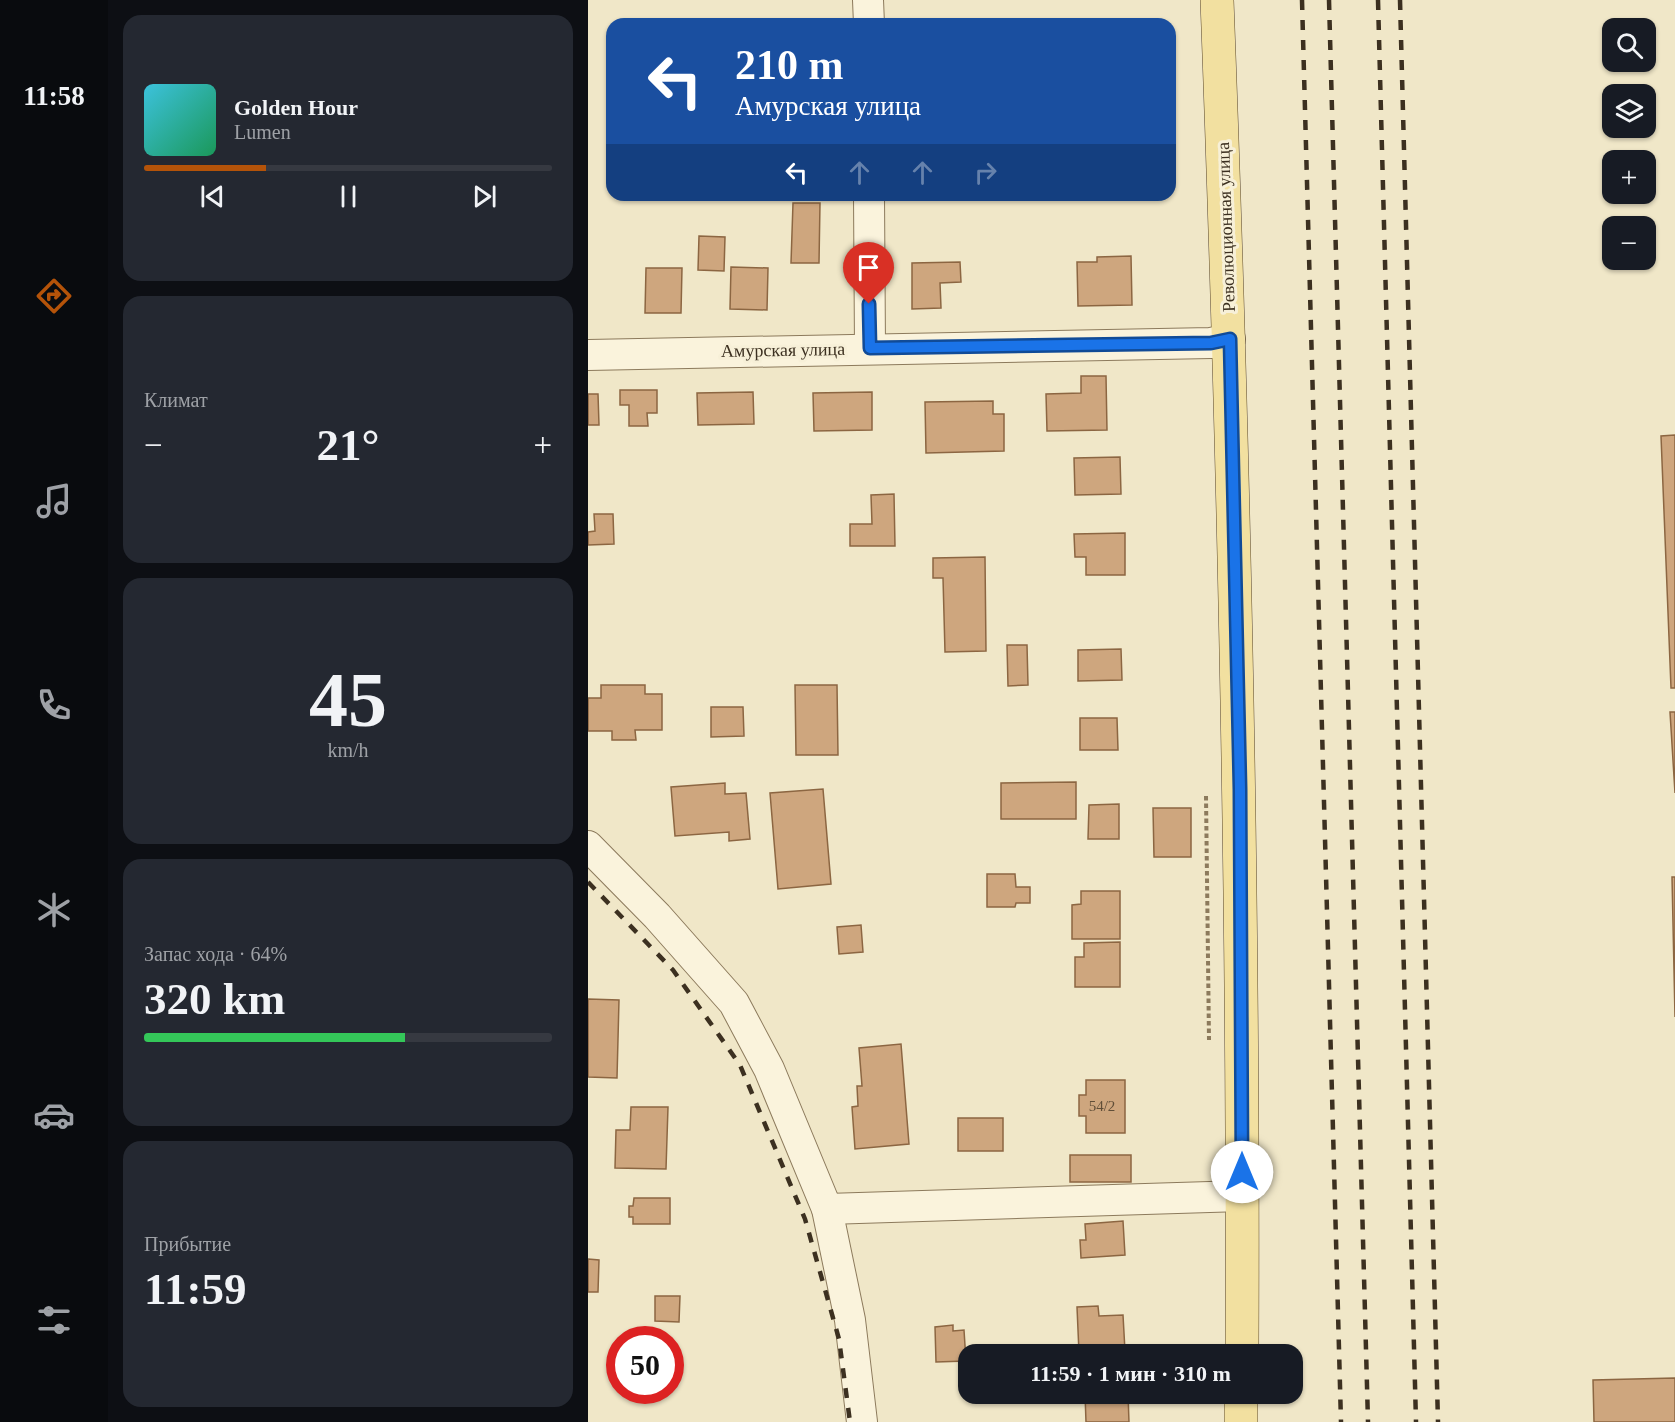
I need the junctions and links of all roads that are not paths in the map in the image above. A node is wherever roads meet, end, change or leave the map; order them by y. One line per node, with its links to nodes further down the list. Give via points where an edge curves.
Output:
1 (868, 0): 3 (street)
2 (1217, 0): 5 (main road, Революционная улица)
3 (868, 18)
4 (869, 201): 6 (street)
5 (1230, 339): 6 (street, Амурская улица, via 1199,343); 9 (main road, Революционная улица, via 1240,777)
6 (870, 348): 7 (street, Амурская улица)
7 (588, 355)
8 (588, 846): 10 (street, via 734,1003 769,1069)
9 (1242, 1196): 10 (street); 11 (main road, Революционная улица)
10 (827, 1209): 13 (street, via 850,1320)
11 (1242, 1344)
12 (1241, 1404): 14 (main road)
13 (862, 1422)
14 (1241, 1422)

